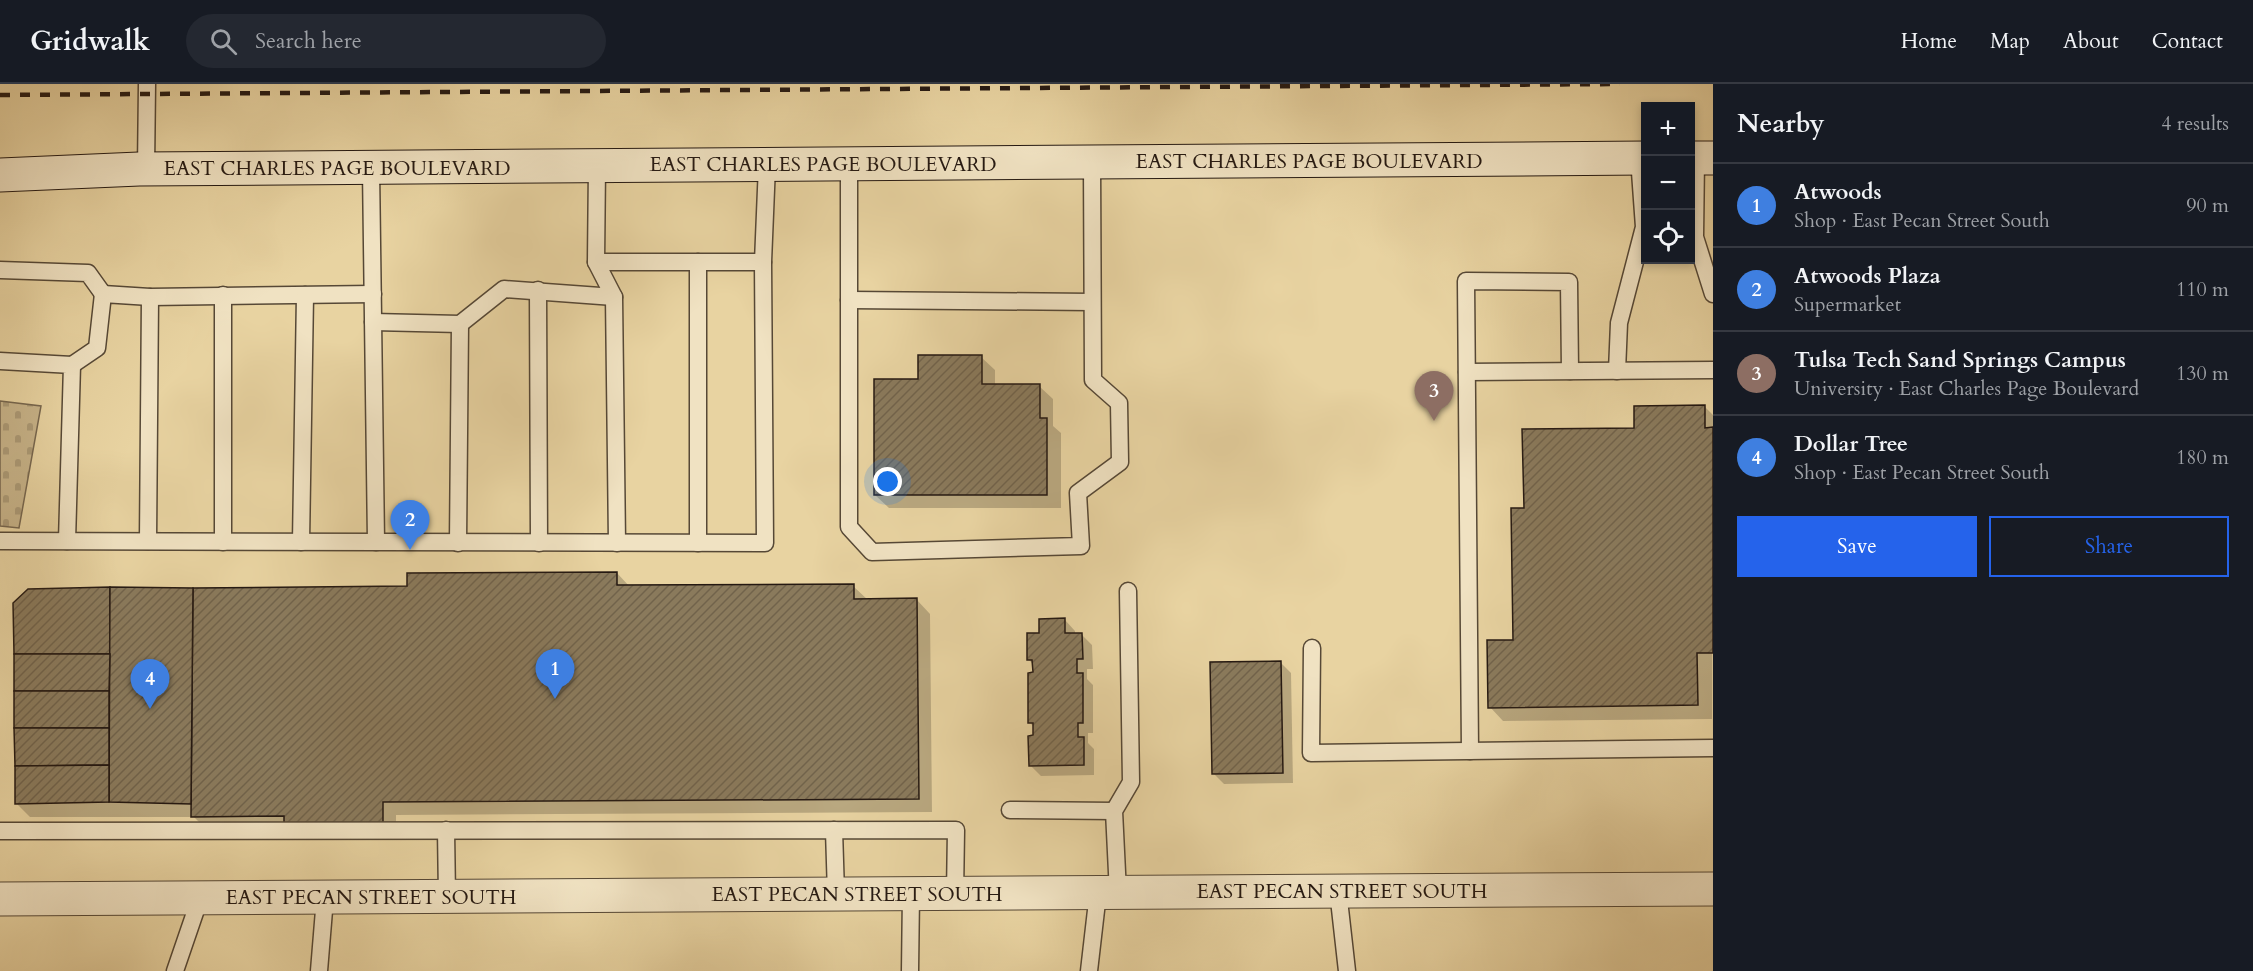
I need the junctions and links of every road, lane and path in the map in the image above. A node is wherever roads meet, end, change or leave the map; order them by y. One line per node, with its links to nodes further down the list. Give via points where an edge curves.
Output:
1 (147, 84): 8 (lane)
2 (1641, 158): 4 (street, EAST CHARLES PAGE BOULEVARD)
3 (1700, 158): 19 (lane, via 1695,237)
4 (1092, 162): 5 (street, EAST CHARLES PAGE BOULEVARD); 25 (lane)
5 (849, 164): 6 (street, EAST CHARLES PAGE BOULEVARD); 24 (lane)
6 (767, 165): 7 (street, EAST CHARLES PAGE BOULEVARD); 14 (lane)
7 (597, 166): 9 (street, EAST CHARLES PAGE BOULEVARD); 12 (lane)
8 (147, 169): 9 (street, EAST CHARLES PAGE BOULEVARD); 10 (street, EAST CHARLES PAGE BOULEVARD)
9 (370, 169): 18 (lane)
10 (0, 175)
11 (1644, 210): 32 (lane, via 1644,227 1619,323)
12 (596, 262): 13 (lane); 23 (lane)
13 (698, 262): 14 (lane); 43 (lane)
14 (763, 262): 43 (lane, via 765,543)
15 (0, 270): 17 (lane, via 88,273)
16 (538, 290): 23 (lane); 27 (lane, via 504,289); 41 (lane)
17 (103, 294): 22 (lane); 29 (lane, via 97,348)
18 (373, 294): 21 (lane); 26 (lane)
19 (1713, 294)
20 (223, 295): 21 (lane); 22 (lane); 37 (lane)
21 (305, 295): 38 (lane)
22 (150, 297): 36 (lane)
23 (614, 297): 42 (lane)
24 (849, 300): 25 (lane); 25 (lane, via 849,527 872,552 1081,546 1078,493 1120,462 1119,404 1094,380)
25 (1092, 302)
26 (373, 322): 27 (lane); 39 (lane)
27 (460, 324): 40 (lane)
28 (0, 361): 29 (lane)
29 (72, 365): 35 (lane)
30 (1713, 370): 32 (lane)
31 (1570, 371): 32 (lane); 33 (lane); 33 (lane, via 1569,282 1466,281)
32 (1617, 371)
33 (1467, 372): 47 (lane)
34 (0, 541): 35 (lane)
35 (67, 541): 36 (lane)
36 (148, 541): 37 (lane)
37 (223, 542): 38 (lane)
38 (301, 542): 39 (lane)
39 (376, 542): 40 (lane)
40 (458, 543): 41 (lane)
41 (539, 543): 42 (lane)
42 (617, 543): 43 (lane)
43 (698, 543)
44 (1128, 591): 49 (lane, via 1131,782)
45 (1312, 648): 47 (lane, via 1311,753)
46 (1713, 748): 47 (lane)
47 (1470, 751)
48 (1010, 810): 49 (lane)
49 (1114, 812): 55 (lane)
50 (446, 830): 51 (lane); 52 (lane); 60 (lane)
51 (834, 830): 56 (lane); 58 (lane, via 956,830)
52 (0, 831)
53 (1713, 889): 54 (street, EAST PECAN STREET SOUTH)
54 (1338, 891): 55 (street, EAST PECAN STREET SOUTH); 67 (lane)
55 (1108, 893): 58 (street, EAST PECAN STREET SOUTH); 66 (lane)
56 (836, 894): 57 (street, EAST PECAN STREET SOUTH); 60 (street, EAST PECAN STREET SOUTH)
57 (911, 894): 58 (street, EAST PECAN STREET SOUTH); 65 (lane)
58 (955, 894)
59 (325, 897): 60 (street, EAST PECAN STREET SOUTH); 61 (street, EAST PECAN STREET SOUTH); 64 (lane)
60 (447, 897)
61 (200, 898): 62 (street, EAST PECAN STREET SOUTH); 63 (lane)
62 (0, 900)
63 (175, 971)
64 (319, 971)
65 (910, 971)
66 (1089, 971)
67 (1347, 971)

